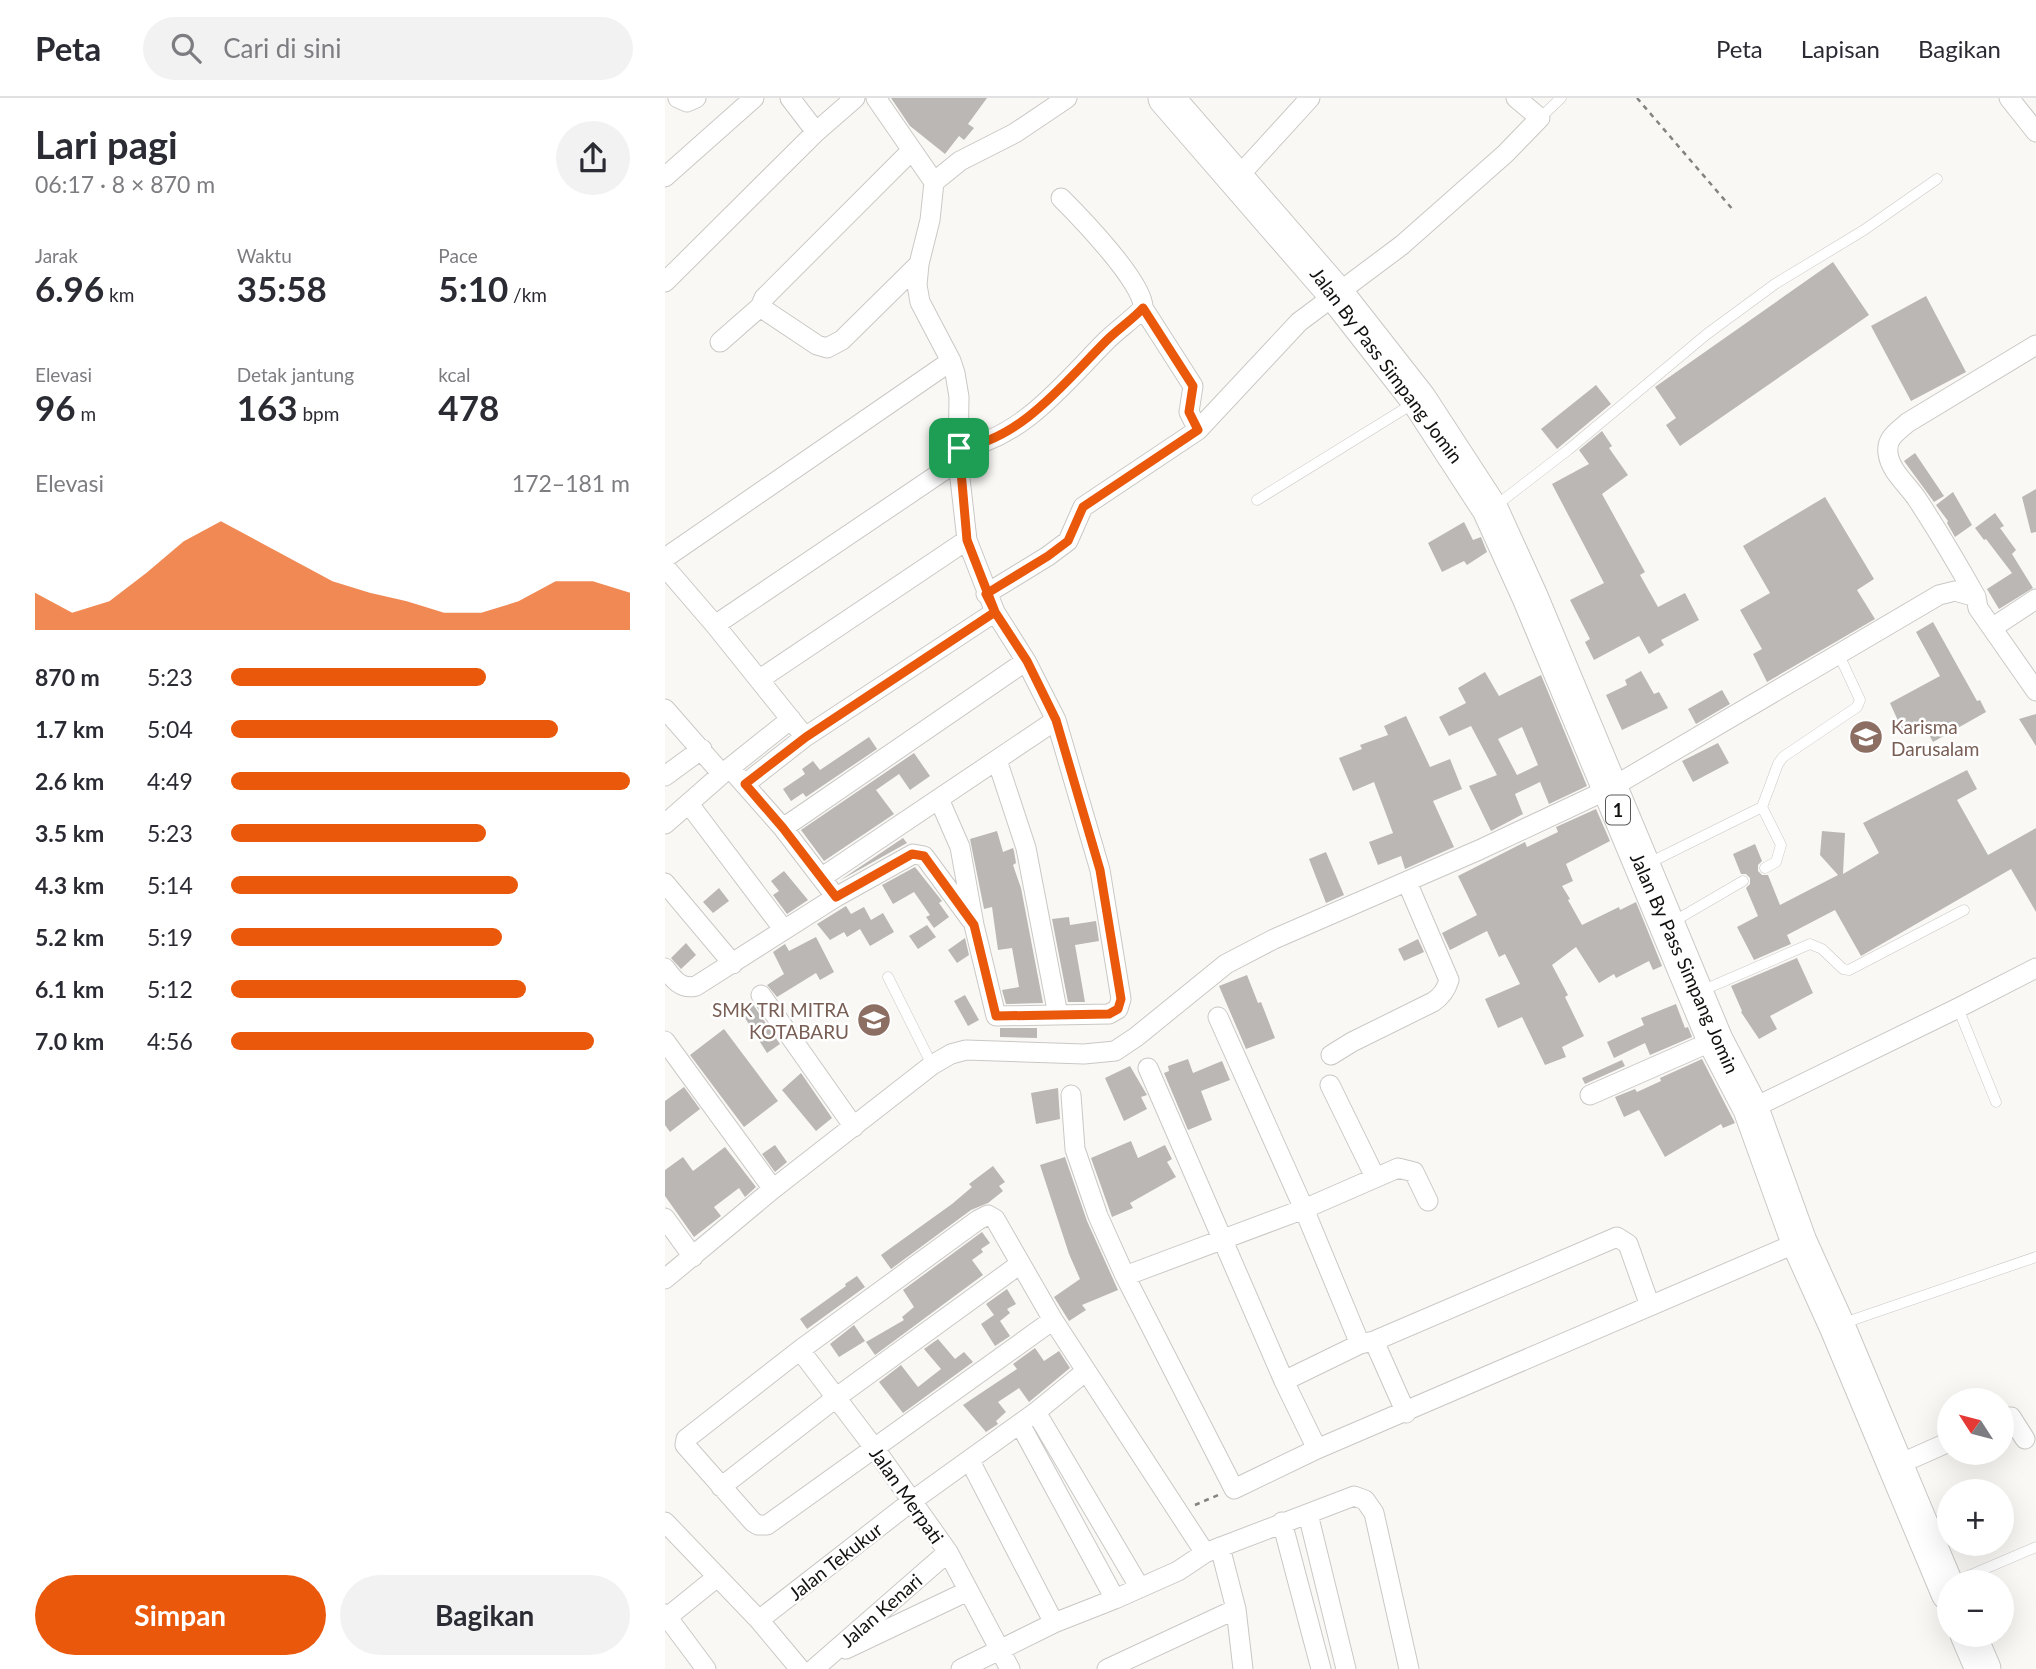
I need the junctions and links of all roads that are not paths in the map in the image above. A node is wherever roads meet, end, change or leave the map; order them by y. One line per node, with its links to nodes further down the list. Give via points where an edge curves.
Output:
1 (678, 98): 2 (street, via 687,102)
2 (696, 98)
3 (754, 98): 17 (street)
4 (790, 98): 14 (street)
5 (855, 98): 14 (street)
6 (876, 98): 16 (street)
7 (1067, 98): 20 (street, via 960,161)
8 (1166, 98): 18 (highway, Jalan By Pass Simpang Jomin / 1)
9 (1310, 98): 18 (street)
10 (1516, 98): 13 (street)
11 (1562, 98): 13 (lane)
12 (2008, 98): 15 (street)
13 (1540, 118): 24 (street, via 1402,245)
14 (816, 132): 23 (street)
15 (2036, 132)
16 (912, 150): 20 (street); 25 (street)
17 (665, 177)
18 (1237, 178): 24 (highway, Jalan By Pass Simpang Jomin / 1)
19 (1937, 179): 34 (lane, via 1707,334)
20 (934, 182): 22 (street)
21 (1061, 198): 26 (street, via 1116,260 1142,295)
22 (919, 264): 25 (street, via 842,340 827,348); 29 (street, via 920,302)
23 (665, 282)
24 (1336, 294): 30 (highway, Jalan By Pass Simpang Jomin / 1); 31 (street, via 1299,322)
25 (760, 307): 27 (street)
26 (1143, 308): 31 (street, via 1193,386 1189,412); 32 (street, via 1044,405)
27 (720, 341)
28 (2036, 345): 39 (street, via 1907,423 1888,444 1896,473 1951,551)
29 (951, 361): 32 (street, via 959,397); 36 (street)
30 (1419, 400): 33 (lane); 34 (highway, Jalan By Pass Simpang Jomin / 1)
31 (1198, 430): 38 (street, via 1083,507 1068,541)
32 (959, 454): 35 (street); 42 (street)
33 (1257, 500)
34 (1490, 509): 57 (highway, Jalan By Pass Simpang Jomin / 1)
35 (967, 540): 38 (street); 46 (street)
36 (665, 558)
37 (665, 567): 42 (street)
38 (986, 594): 41 (street)
39 (1976, 597): 43 (street); 44 (street, via 1955,591 1939,595)
40 (2036, 599): 43 (street)
41 (995, 612): 45 (street); 51 (street)
42 (715, 625): 46 (street)
43 (1992, 628): 47 (street)
44 (1839, 655): 57 (street); 60 (lane, via 1860,700 1857,707 1783,757)
45 (1027, 661): 50 (street); 62 (street)
46 (759, 679): 49 (street)
47 (2036, 691)
48 (665, 709): 52 (street)
49 (790, 719): 51 (street); 54 (street)
50 (1056, 720): 53 (street); 81 (street, via 1100,870 1121,999 1118,1009 1109,1014)
51 (806, 737): 56 (street)
52 (702, 749): 54 (street); 55 (street)
53 (997, 760): 58 (street); 81 (street, via 1026,848)
54 (726, 771): 56 (street); 59 (street)
55 (665, 776)
56 (745, 784): 62 (street)
57 (1609, 789): 63 (highway, Jalan By Pass Simpang Jomin / 1); 67 (street)
58 (939, 799): 65 (street); 71 (street, via 960,846)
59 (689, 804): 61 (street); 73 (street)
60 (1762, 807): 63 (lane); 64 (lane, via 1781,845 1776,862)
61 (665, 824)
62 (783, 828): 65 (street)
63 (1642, 866): 72 (highway, Jalan By Pass Simpang Jomin / 1)
64 (1765, 868)
65 (821, 878): 69 (street)
66 (1744, 881): 72 (lane)
67 (1407, 882): 85 (street, via 1449,980 1446,989 1433,1002); 86 (street, via 1226,964 1115,1051 966,1050)
68 (665, 883): 74 (street)
69 (836, 897): 71 (street, via 918,853); 73 (street)
70 (1964, 909): 78 (lane, via 1849,970 1810,944)
71 (974, 925): 81 (street, via 996,1016)
72 (1668, 925): 78 (highway, Jalan By Pass Simpang Jomin / 1)
73 (784, 930): 74 (street)
74 (733, 964): 75 (street, via 690,988 674,981)
75 (665, 968)
76 (2036, 968): 80 (street)
77 (888, 977): 86 (lane)
78 (1697, 993): 83 (highway, Jalan By Pass Simpang Jomin / 1)
79 (761, 995): 93 (street)
80 (1958, 1009): 91 (lane); 92 (street)
81 (1058, 1015)
82 (1218, 1017): 97 (street)
83 (1715, 1040): 90 (street); 92 (highway, Jalan By Pass Simpang Jomin / 1)
84 (665, 1041): 95 (street)
85 (1331, 1055)
86 (932, 1065): 93 (street)
87 (1148, 1068): 99 (street)
88 (1330, 1085): 94 (street)
89 (1070, 1095): 104 (street, via 1075,1149)
90 (1590, 1095)
91 (1996, 1102)
92 (1751, 1109): 100 (highway, Jalan By Pass Simpang Jomin / 1)
93 (854, 1127): 95 (street)
94 (1375, 1177): 96 (street, via 1407,1168); 97 (street)
95 (773, 1189): 101 (street)
96 (1428, 1201)
97 (1304, 1209): 99 (street); 109 (street)
98 (665, 1218): 101 (street)
99 (1222, 1238): 104 (street); 112 (street)
100 (1800, 1242): 106 (street); 108 (highway, Jalan By Pass Simpang Jomin / 1)
101 (693, 1256): 105 (street)
102 (2036, 1257): 108 (lane)
103 (1020, 1264): 107 (street); 110 (street, via 995,1219 984,1216); 113 (street)
104 (1125, 1276): 121 (street, via 1234,1489)
105 (665, 1279)
106 (1650, 1306): 109 (street, via 1628,1244 1617,1237); 115 (street)
107 (1053, 1320): 111 (street); 120 (street)
108 (1837, 1326): 123 (highway, Jalan By Pass Simpang Jomin / 1)
109 (1367, 1342): 112 (street); 115 (street)
110 (800, 1350): 113 (street, Jalan Merpati); 124 (street, via 686,1439 686,1448)
111 (1086, 1371): 114 (street, Jalan Tekukur); 130 (street)
112 (1284, 1381): 121 (street)
113 (837, 1397): 120 (street, Jalan Merpati); 124 (street)
114 (1036, 1412): 117 (street, Jalan Tekukur); 135 (street)
115 (1406, 1413): 121 (street)
116 (2014, 1420): 118 (street)
117 (1020, 1424): 122 (street, Jalan Tekukur); 137 (street)
118 (2025, 1439)
119 (1937, 1447): 123 (street)
120 (875, 1449): 124 (street, via 767,1525 753,1522); 125 (street, Jalan Merpati)
121 (1317, 1449)
122 (970, 1461): 125 (street, Jalan Tekukur); 141 (street)
123 (1895, 1466): 132 (highway, Jalan By Pass Simpang Jomin / 1)
124 (721, 1487)
125 (912, 1501): 131 (street, Jalan Merpati); 140 (street, Jalan Tekukur)
126 (1308, 1514): 128 (street); 152 (street); 153 (street, via 1354,1496 1369,1505)
127 (665, 1522): 134 (street)
128 (1282, 1522): 130 (street); 151 (street)
129 (2036, 1547): 133 (lane)
130 (1213, 1550): 135 (street); 138 (street)
131 (947, 1552): 136 (street, Jalan Merpati); 144 (street, Jalan Kenari)
132 (1943, 1570)
133 (1985, 1570)
134 (717, 1577): 139 (street); 140 (street)
135 (1140, 1588): 137 (street)
136 (968, 1591): 143 (street, Jalan Merpati); 144 (street)
137 (1115, 1599): 141 (street)
138 (1236, 1609): 149 (street); 150 (street)
139 (666, 1616): 145 (street)
140 (759, 1620): 146 (street)
141 (1054, 1623): 143 (street)
142 (1974, 1647): 154 (highway)
143 (999, 1650): 147 (street); 148 (street, Jalan Merpati)
144 (819, 1664)
145 (706, 1669)
146 (800, 1669)
147 (961, 1669)
148 (1010, 1669)
149 (1107, 1669)
150 (1243, 1669)
151 (1321, 1669)
152 (1346, 1669)
153 (1409, 1669)
154 (1983, 1669)

